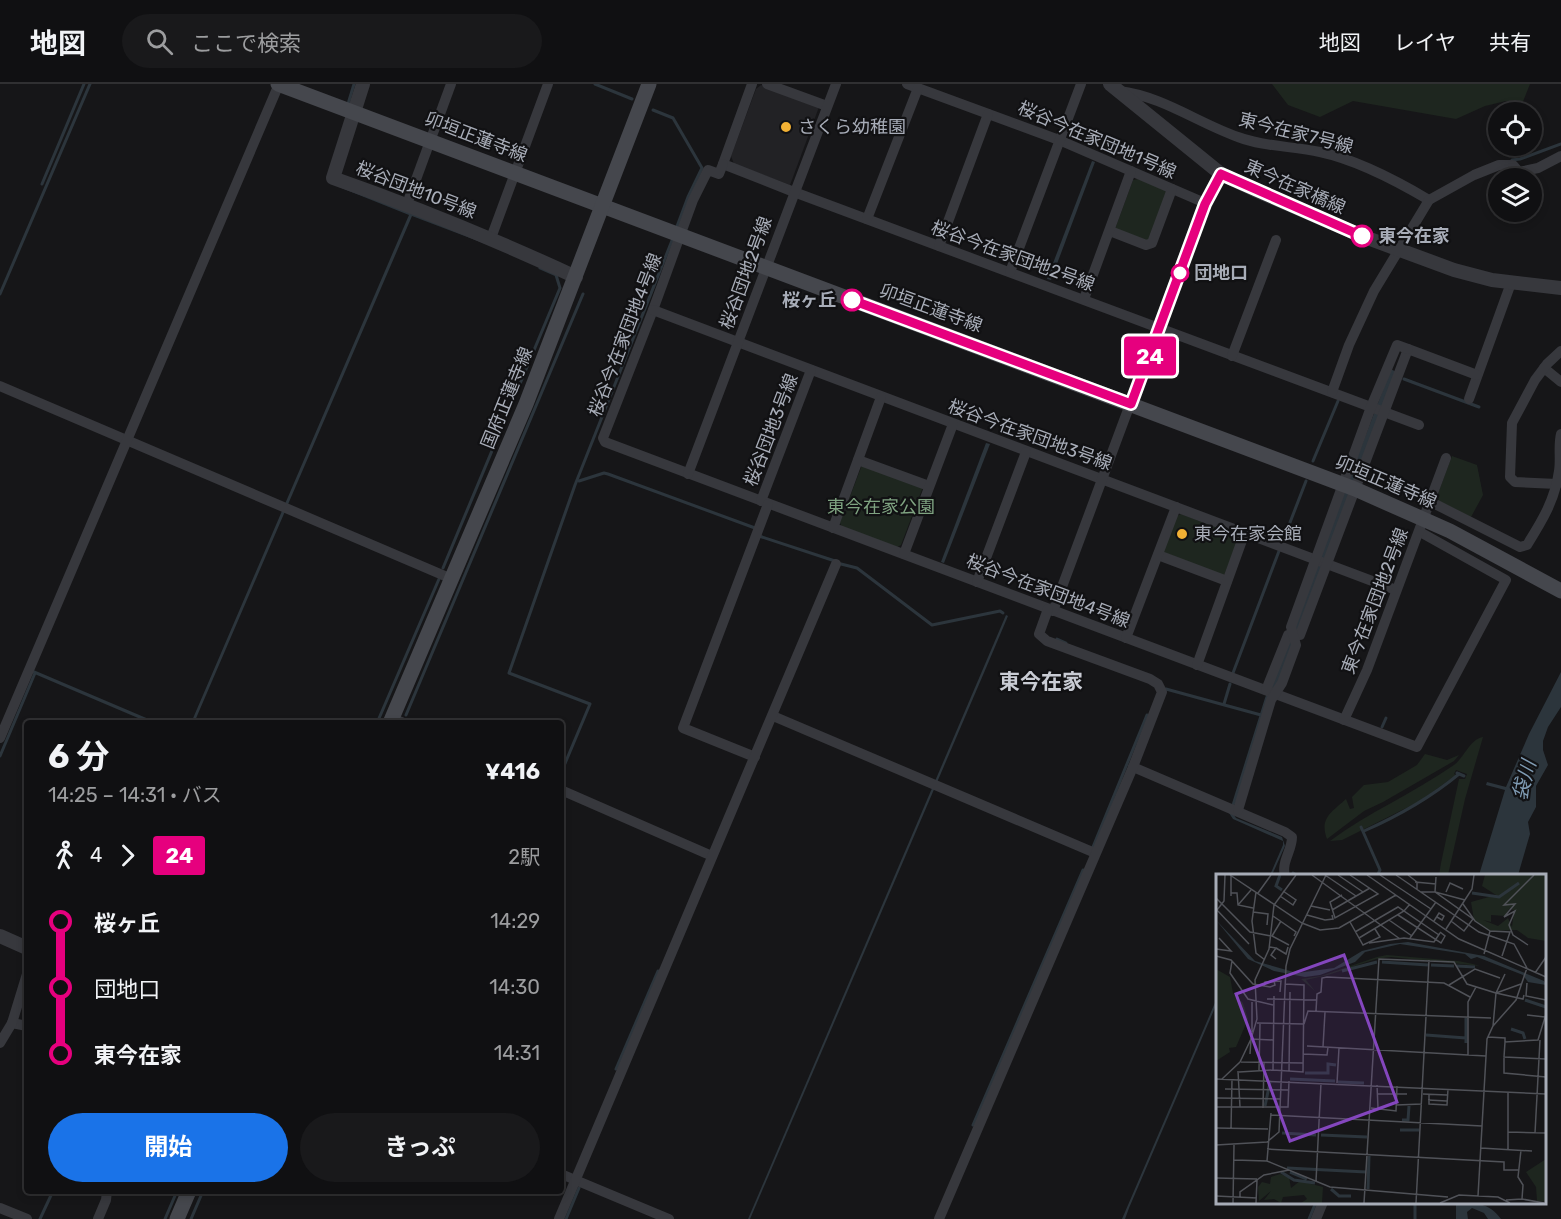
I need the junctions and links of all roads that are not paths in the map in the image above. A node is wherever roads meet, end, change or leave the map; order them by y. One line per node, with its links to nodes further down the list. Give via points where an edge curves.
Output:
1 (279, 84): 13 (main road, 卯垣正蓮寺線); 61 (street)
2 (363, 84): 13 (street, 桜谷団地10号線)
3 (451, 84): 15 (street)
4 (548, 84): 20 (street)
5 (649, 84): 27 (main road, 国府正蓮寺線)
6 (752, 84): 18 (street)
7 (767, 84): 12 (street)
8 (836, 84): 12 (street, 桜谷団地2号線)
9 (1081, 84): 16 (street)
10 (912, 86): 14 (street, 桜谷今在家団地1号線); 28 (street)
11 (1114, 87): 21 (street, 東今在家橋線); 24 (street, 東今在家7号線, via 1181,110 1240,138 1333,155 1393,179)
12 (827, 106): 23 (street, 桜谷団地2号線)
13 (354, 112): 15 (main road, 卯垣正蓮寺線); 25 (street, 桜谷団地10号線, via 333,178)
14 (988, 114): 16 (street, 桜谷今在家団地1号線); 33 (street)
15 (430, 140): 20 (main road, 卯垣正蓮寺線); 25 (street)
16 (1059, 140): 19 (street, 桜谷今在家団地1号線); 36 (street)
17 (1561, 156): 24 (street, via 1528,171 1519,172 1514,165 1499,165)
18 (723, 164): 23 (street, 桜谷今在家団地2号線); 30 (street, 桜谷今在家団地4号線, via 719,174 708,170)
19 (1131, 171): 22 (street, 桜谷今在家団地1号線); 29 (street)
20 (516, 173): 27 (main road, 卯垣正蓮寺線); 31 (street)
21 (1221, 174): 26 (street); 34 (street, 東今在家橋線)
22 (1172, 189): 26 (street, 桜谷今在家団地1号線); 29 (street, via 1152,243 1146,245)
23 (794, 192): 28 (street, 桜谷今在家団地2号線); 35 (street, 桜谷団地2号線)
24 (1430, 200): 34 (street)
25 (407, 204): 31 (street, 桜谷団地10号線)
26 (1205, 204): 42 (street)
27 (602, 206): 30 (main road, 卯垣正蓮寺線); 37 (main road, 国府正蓮寺線)
28 (867, 219): 33 (street, 桜谷今在家団地2号線)
29 (1110, 231): 40 (street)
30 (680, 236): 35 (main road, 卯垣正蓮寺線); 41 (street, 桜谷今在家団地4号線)
31 (491, 238): 37 (street, 桜谷団地10号線)
32 (1276, 240): 46 (street)
33 (939, 246): 36 (street, 桜谷今在家団地2号線)
34 (1400, 249): 38 (street, 東今在家橋線, via 1454,270); 52 (street, via 1374,291)
35 (766, 268): 43 (street, 桜谷団地2号線); 55 (main road, 卯垣正蓮寺線)
36 (1010, 272): 40 (street, 桜谷今在家団地2号線)
37 (576, 277): 81 (main road, 国府正蓮寺線)
38 (1511, 283): 39 (street, 東今在家橋線); 49 (street)
39 (1561, 288)
40 (1084, 299): 42 (street, 桜谷今在家団地2号線)
41 (653, 310): 43 (street, 桜谷今在家団地3号線); 65 (street, 桜谷今在家団地4号線, via 603,438 604,442)
42 (1160, 329): 46 (street, 桜谷今在家団地2号線); 55 (street)
43 (738, 342): 48 (street, 桜谷今在家団地3号線); 65 (street, 桜谷団地2号線)
44 (1408, 349): 49 (street); 56 (street, via 1397,345); 57 (street)
45 (1561, 351): 47 (street)
46 (1232, 356): 52 (street, 桜谷今在家団地2号線)
47 (1544, 368): 50 (street); 67 (street, via 1512,423 1510,477 1515,482)
48 (811, 370): 53 (street, 桜谷今在家団地3号線); 71 (street, 桜谷団地3号線)
49 (1477, 375): 54 (street)
50 (1561, 382)
51 (0, 386): 61 (street)
52 (1332, 392): 56 (street, 桜谷今在家団地2号線)
53 (882, 397): 58 (street, 桜谷今在家団地3号線); 64 (street)
54 (1468, 399)
55 (1131, 404): 66 (street); 69 (main road, 卯垣正蓮寺線)
56 (1371, 407): 57 (street, 桜谷今在家団地2号線); 69 (street)
57 (1385, 412): 59 (street, 桜谷今在家団地2号線); 69 (street)
58 (952, 424): 62 (street, 桜谷今在家団地3号線); 68 (street)
59 (1419, 425)
60 (1561, 434): 67 (street)
61 (128, 440): 81 (street); 94 (street)
62 (1026, 452): 66 (street, 桜谷今在家団地3号線); 83 (street)
63 (1446, 458): 70 (street, 東今在家団地2号線)
64 (858, 460): 68 (street); 74 (street)
65 (688, 474): 71 (street, 桜谷今在家団地4号線)
66 (1103, 479): 72 (street, 桜谷今在家団地3号線); 86 (street)
67 (1557, 484): 70 (street, via 1547,513 1527,545 1520,547)
68 (929, 486): 76 (street)
69 (1349, 487): 73 (main road, 卯垣正蓮寺線); 78 (street); 80 (street)
70 (1431, 502): 73 (street, 東今在家団地2号線)
71 (764, 503): 74 (street, 桜谷今在家団地4号線); 95 (street, 桜谷団地3号線, via 683,728)
72 (1176, 507): 75 (street, 桜谷今在家団地3号線); 77 (street)
73 (1422, 525): 84 (street, 東今在家団地2号線); 85 (main road, 卯垣正蓮寺線); 93 (street, 桜谷今在家団地4号線, via 1506,580 1417,747)
74 (833, 528): 76 (street, 桜谷今在家団地4号線)
75 (1245, 532): 78 (street, 桜谷今在家団地3号線); 82 (street)
76 (904, 554): 83 (street, 桜谷今在家団地4号線)
77 (1158, 555): 82 (street); 88 (street)
78 (1316, 559): 80 (street, 桜谷今在家団地3号線); 87 (street, via 1291,627)
79 (836, 564): 91 (street)
80 (1328, 564): 84 (street, 桜谷今在家団地3号線); 87 (street, via 1300,635)
81 (452, 579): 92 (main road, 国府正蓮寺線)
82 (1227, 581): 89 (street)
83 (977, 582): 86 (street, 桜谷今在家団地4号線)
84 (1396, 590): 93 (street, 東今在家団地2号線)
85 (1561, 591)
86 (1051, 610): 88 (street, 桜谷今在家団地4号線); 96 (street, via 1039,634 1047,641 1158,684 1162,692)
87 (1294, 635): 90 (street, via 1296,645)
88 (1126, 638): 89 (street, 桜谷今在家団地4号線)
89 (1197, 665): 90 (street, 桜谷今在家団地4号線)
90 (1271, 692): 93 (street, 桜谷今在家団地4号線); 98 (street)
91 (773, 716): 95 (street); 99 (street)
92 (395, 720)
93 (1344, 720)
94 (0, 738)
95 (755, 757): 100 (street)
96 (1133, 767): 98 (street); 99 (street)
97 (564, 791): 100 (street)
98 (1238, 810): 101 (street, via 1292,837)
99 (1095, 853): 119 (street)
100 (712, 856): 109 (street)
101 (1285, 874)
102 (0, 936): 103 (street)
103 (24, 947)
104 (24, 984): 105 (street)
105 (12, 1023): 106 (street); 107 (street)
106 (24, 1025)
107 (0, 1043)
108 (564, 1175): 109 (street)
109 (576, 1180): 117 (street); 118 (street)
110 (107, 1194): 115 (street)
111 (188, 1194): 116 (main road)
112 (1323, 1204): 120 (street)
113 (0, 1208): 114 (street)
114 (27, 1219)
115 (98, 1219)
116 (177, 1219)
117 (559, 1219)
118 (669, 1219)
119 (939, 1219)
120 (1316, 1219)

